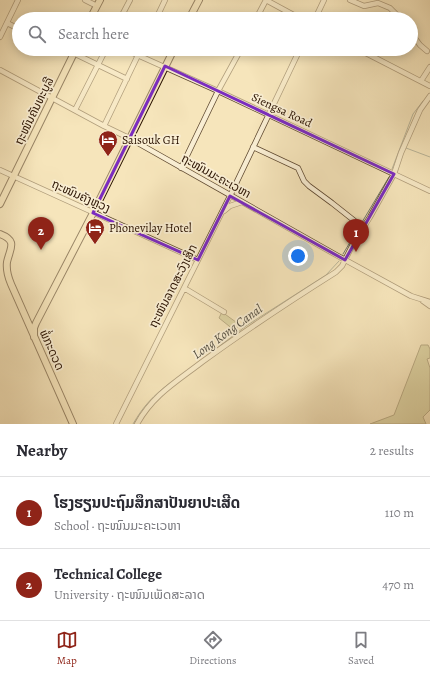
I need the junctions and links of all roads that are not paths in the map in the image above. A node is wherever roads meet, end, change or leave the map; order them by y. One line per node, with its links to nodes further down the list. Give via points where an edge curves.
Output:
1 (18, 0): 10 (street)
2 (85, 0): 9 (street)
3 (130, 0): 12 (street)
4 (165, 0): 13 (street)
5 (199, 0): 14 (main road)
6 (266, 0): 15 (street); 16 (street)
7 (324, 0): 17 (street)
8 (350, 0): 18 (street, via 364,6 378,3)
9 (98, 3): 11 (main road)
10 (12, 12)
11 (94, 12)
12 (124, 12)
13 (159, 12)
14 (193, 12)
15 (260, 12)
16 (288, 12)
17 (318, 12)
18 (394, 12)
19 (12, 13): 20 (street)
20 (7, 23): 21 (street); 22 (street)
21 (12, 25)
22 (0, 37)
23 (418, 42): 24 (street)
24 (427, 51)
25 (73, 56): 43 (main road, ຖະໜົນຄັນທະບູລີ)
26 (84, 56): 34 (street)
27 (102, 56): 34 (street)
28 (138, 56): 38 (street)
29 (140, 56): 35 (street, Siengsa Road)
30 (170, 56): 35 (main road)
31 (237, 56): 41 (street)
32 (297, 56): 45 (street, ຖະໜົນລາດສະວົງເສິກ)
33 (371, 56): 39 (street)
34 (98, 64): 38 (street); 44 (street)
35 (165, 66): 41 (street, Siengsa Road); 47 (main road)
36 (430, 67): 39 (street)
37 (0, 70): 43 (street, ຖະໜົນມະຄະເວຫາ)
38 (127, 78): 46 (street)
39 (421, 82): 40 (street)
40 (430, 86)
41 (218, 91): 45 (street, Siengsa Road); 49 (street)
42 (430, 96): 51 (street, via 420,110)
43 (53, 98): 44 (street, ຖະໜົນມະຄະເວຫາ); 52 (main road, ຖະໜົນຄັນທະບູລີ)
44 (75, 110): 46 (street, ຖະໜົນມະຄະເວຫາ)
45 (269, 115): 48 (street, ຖະໜົນລາດສະວົງເສິກ); 51 (street, Siengsa Road)
46 (104, 126): 47 (street, ຖະໜົນມະຄະເວຫາ)
47 (129, 138): 49 (street, ຖະໜົນມະຄະເວຫາ); 57 (main road)
48 (254, 147): 54 (street, ຖະໜົນລາດສະວົງເສິກ); 59 (street, via 298,168 309,186)
49 (181, 168): 54 (street, ຖະໜົນມະຄະເວຫາ)
50 (0, 170): 52 (street, ຖະໜົນຄັງຫຼວງ)
51 (394, 174): 53 (street, Siengsa Road); 62 (street)
52 (14, 176): 56 (main road, ຖະໜົນຄັນທະບູລີ); 57 (street, ຖະໜົນຄັງຫຼວງ)
53 (430, 191)
54 (230, 196): 55 (street, ຖະໜົນມະຄະເວຫາ); 58 (street, ຖະໜົນລາດສະວົງເສິກ)
55 (242, 202): 58 (street, via 230,206); 62 (street, ຖະໜົນມະຄະເວຫາ)
56 (0, 204)
57 (93, 213): 61 (street, ຖະໜົນຄັງຫຼວງ); 71 (main road)
58 (221, 214): 61 (street, ຖະໜົນລາດສະວົງເສິກ)
59 (356, 222)
60 (0, 234): 64 (main road, via 8,238 12,244 7,268)
61 (198, 260): 65 (street, ຖະໜົນລາດສະວົງເສິກ)
62 (345, 260): 66 (street, ຖະໜົນມະຄະເວຫາ, via 411,296); 75 (street, via 336,272 250,327 157,396)
63 (0, 270): 64 (main road)
64 (11, 284): 70 (main road, ພໍ່ກະດວດ)
65 (184, 288): 69 (street); 74 (street, ຖະໜົນລາດສະວົງເສິກ)
66 (422, 299): 67 (street, ຖະໜົນມະຄະເວຫາ); 68 (street)
67 (430, 302)
68 (430, 306)
69 (224, 312)
70 (25, 316): 71 (main road, via 30,321); 72 (main road, ພໍ່ກະດວດ)
71 (38, 317): 72 (main road)
72 (34, 337): 73 (main road, ພໍ່ກະດວດ)
73 (73, 424)
74 (116, 424)
75 (137, 424)

